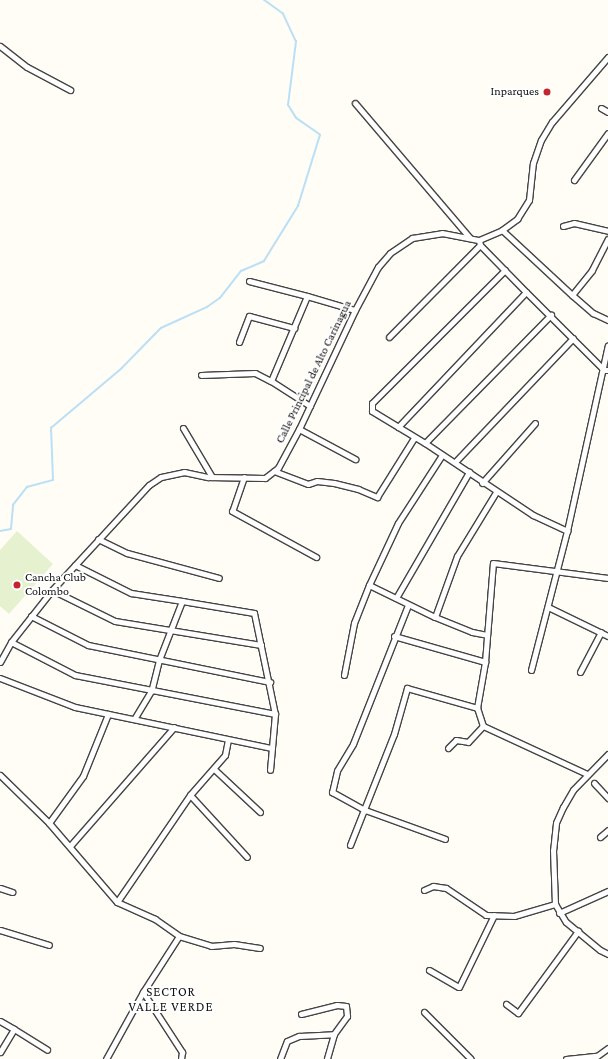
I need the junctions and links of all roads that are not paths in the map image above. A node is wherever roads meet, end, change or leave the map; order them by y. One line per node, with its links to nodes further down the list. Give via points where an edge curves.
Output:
1 (0, 46): 3 (street, via 27,67)
2 (608, 57): 10 (street, via 552,122 541,140 533,163 529,200 524,211)
3 (70, 90)
4 (355, 103): 12 (street)
5 (601, 108): 6 (street)
6 (608, 112)
7 (608, 133): 8 (street)
8 (574, 180)
9 (563, 226): 11 (street, via 574,223)
10 (502, 230): 14 (street); 19 (street)
11 (608, 231)
12 (470, 238): 14 (street, Calle Principal de Alto Carinagua); 20 (street, Calle Principal de Alto Carinagua, via 442,233 412,238 401,244 378,267)
13 (608, 240): 19 (street, via 592,270)
14 (480, 242): 15 (street); 24 (street)
15 (505, 270): 17 (street); 33 (street, via 372,403 372,411)
16 (249, 281): 18 (street)
17 (526, 292): 21 (street); 33 (street)
18 (307, 296): 20 (street); 23 (street)
19 (572, 296): 22 (street, via 593,313)
20 (355, 310): 31 (street, Calle Principal de Alto Carinagua)
21 (551, 315): 25 (street); 37 (street)
22 (608, 320)
23 (294, 328): 26 (street, via 249,316); 30 (street)
24 (389, 337)
25 (573, 338): 28 (street); 40 (street)
26 (239, 342)
27 (608, 345): 28 (street)
28 (606, 370): 47 (street)
29 (201, 375): 30 (street, via 255,373)
30 (271, 381): 31 (street)
31 (310, 406): 35 (street, Calle Principal de Alto Carinagua)
32 (535, 423): 45 (street)
33 (398, 427): 36 (street)
34 (183, 428): 43 (street)
35 (299, 429): 39 (street); 41 (street, Calle Principal de Alto Carinagua)
36 (414, 438): 37 (street); 41 (street, via 377,497 334,483 317,481 308,484)
37 (425, 442): 38 (street)
38 (442, 455): 40 (street); 54 (street, via 398,523)
39 (355, 459)
40 (455, 462): 42 (street)
41 (274, 471): 44 (street, via 266,478)
42 (469, 472): 45 (street); 56 (street)
43 (212, 477): 44 (street); 48 (street, via 184,472 161,477 149,485)
44 (244, 477): 49 (street, via 232,511)
45 (482, 483): 46 (street)
46 (496, 492): 47 (street, via 552,526); 61 (street, via 458,556)
47 (567, 531): 51 (street)
48 (98, 539): 50 (street); 52 (street, via 127,554)
49 (316, 557)
50 (75, 565): 55 (street); 57 (street, via 131,593)
51 (557, 572): 53 (street); 59 (street); 64 (street, via 493,563)
52 (219, 578)
53 (608, 578)
54 (369, 585): 56 (street); 74 (street, via 354,623)
55 (52, 590): 60 (street); 62 (street, via 115,621)
56 (396, 598): 58 (street)
57 (182, 601): 62 (street); 68 (street, via 254,613)
58 (408, 605): 61 (street); 65 (street)
59 (548, 607): 63 (street); 72 (street)
60 (31, 616): 67 (street); 69 (street, via 88,645)
61 (435, 616): 64 (street, via 472,632)
62 (170, 630): 68 (street); 69 (street)
63 (601, 632): 66 (street); 73 (street)
64 (488, 635): 71 (street)
65 (394, 636): 71 (street); 95 (street, via 353,744 337,770 332,792)
66 (608, 636)
67 (11, 642): 70 (street); 77 (street, via 75,675)
68 (261, 645): 76 (street)
69 (159, 660): 76 (street); 77 (street)
70 (0, 662)
71 (485, 662): 78 (street)
72 (531, 670)
73 (580, 672)
74 (344, 675)
75 (0, 678): 79 (street, via 75,707)
76 (270, 682): 80 (street)
77 (151, 691): 80 (street); 81 (street)
78 (477, 708): 82 (street); 95 (street, via 407,688 394,734)
79 (108, 714): 81 (street); 97 (street, via 83,776)
80 (275, 714): 85 (street)
81 (135, 718): 83 (street)
82 (483, 726): 86 (street, via 468,742 456,740); 90 (street)
83 (174, 727): 84 (street); 102 (street)
84 (228, 740): 85 (street); 88 (street, via 225,755)
85 (272, 748): 89 (street)
86 (448, 748)
87 (608, 754): 90 (street)
88 (214, 769): 93 (street); 96 (street)
89 (270, 770)
90 (587, 774): 109 (street, via 573,790 556,823 553,836)
91 (0, 775): 97 (street)
92 (594, 783): 94 (street)
93 (190, 795): 103 (street); 108 (street)
94 (608, 798)
95 (365, 810): 100 (street); 101 (street)
96 (260, 812)
97 (49, 823): 102 (street)
98 (608, 830): 99 (street)
99 (600, 837)
100 (445, 839)
101 (350, 845)
102 (70, 846): 108 (street)
103 (248, 857)
104 (0, 888): 107 (street)
105 (424, 890): 111 (street, via 433,886 446,888 486,915)
106 (608, 891): 110 (street)
107 (12, 892)
108 (117, 902): 114 (street, via 155,919)
109 (555, 904): 110 (street); 111 (street, via 514,916)
110 (559, 913): 113 (street)
111 (494, 915): 118 (street, via 459,987)
112 (0, 930): 115 (street)
113 (578, 931): 117 (street); 120 (street, via 518,1013)
114 (179, 936): 116 (street, via 211,946 234,944); 119 (street)
115 (49, 945)
116 (260, 948)
117 (608, 954)
118 (429, 970)
119 (143, 992): 129 (street); 130 (street, via 182,1052)
120 (506, 1004)
121 (424, 1012): 133 (street)
122 (301, 1014): 125 (street, via 337,1005 346,1006 347,1016)
123 (0, 1021): 124 (street)
124 (14, 1030): 127 (street); 128 (street)
125 (334, 1034): 131 (street, via 299,1036 287,1041); 132 (street)
126 (608, 1048): 134 (street, via 597,1056)
127 (47, 1050)
128 (0, 1052)
129 (106, 1059)
130 (181, 1059)
131 (280, 1059)
132 (327, 1059)
133 (471, 1059)
134 (566, 1059)

